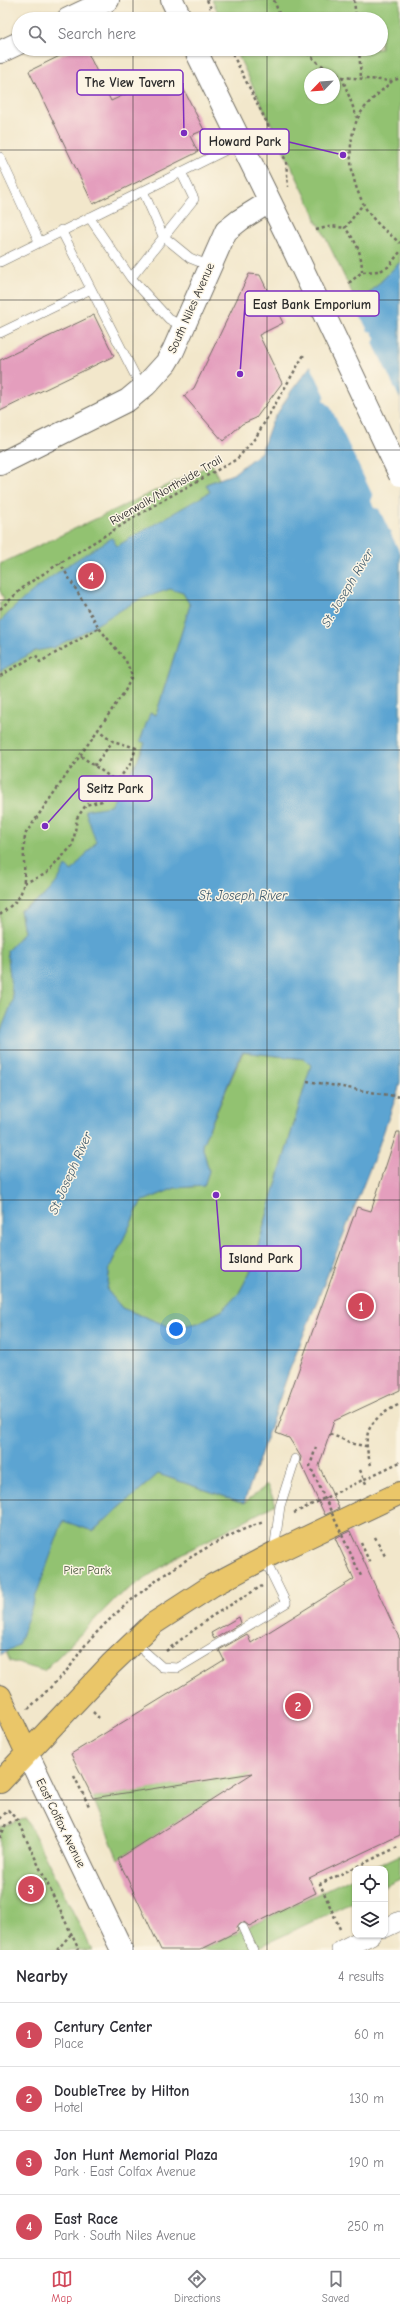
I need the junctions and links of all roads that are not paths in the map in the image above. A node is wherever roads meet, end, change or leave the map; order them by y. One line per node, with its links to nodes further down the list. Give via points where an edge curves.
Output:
1 (108, 0): 3 (street)
2 (172, 0): 4 (street)
3 (83, 12)
4 (178, 12)
5 (12, 46): 6 (street)
6 (0, 52)
7 (198, 56): 8 (street)
8 (240, 143): 10 (lane); 12 (street)
9 (0, 157): 16 (lane)
10 (181, 172): 11 (lane); 15 (lane, via 194,199)
11 (143, 191): 13 (lane); 15 (lane)
12 (269, 202): 18 (street, South Niles Avenue, via 226,231); 25 (street, bridge)
13 (90, 217): 14 (lane); 19 (lane)
14 (61, 230): 16 (lane); 20 (lane)
15 (163, 236): 18 (lane, via 190,258); 19 (lane)
16 (39, 241): 17 (lane)
17 (0, 262)
18 (210, 266): 21 (street, South Niles Avenue)
19 (132, 278): 21 (lane, via 169,319)
20 (91, 289): 22 (lane); 23 (lane)
21 (184, 327): 23 (street, South Niles Avenue, via 166,363)
22 (0, 333)
23 (142, 389): 24 (street, South Niles Avenue, via 121,404)
24 (0, 464)
25 (400, 475)
26 (295, 1459): 28 (lane, via 280,1506)
27 (398, 1498): 28 (main road)
28 (269, 1556): 29 (main road, via 177,1607); 29 (lane, via 286,1603 178,1668 162,1667)
29 (134, 1642): 31 (main road)
30 (0, 1696): 31 (main road, East Colfax Avenue)
31 (27, 1753): 32 (main road); 37 (street, East Colfax Avenue)
32 (0, 1782)
33 (400, 1921): 34 (street)
34 (388, 1927)
35 (243, 1928): 38 (lane)
36 (366, 1938): 39 (street)
37 (122, 1950)
38 (253, 1950)
39 (341, 1950)

